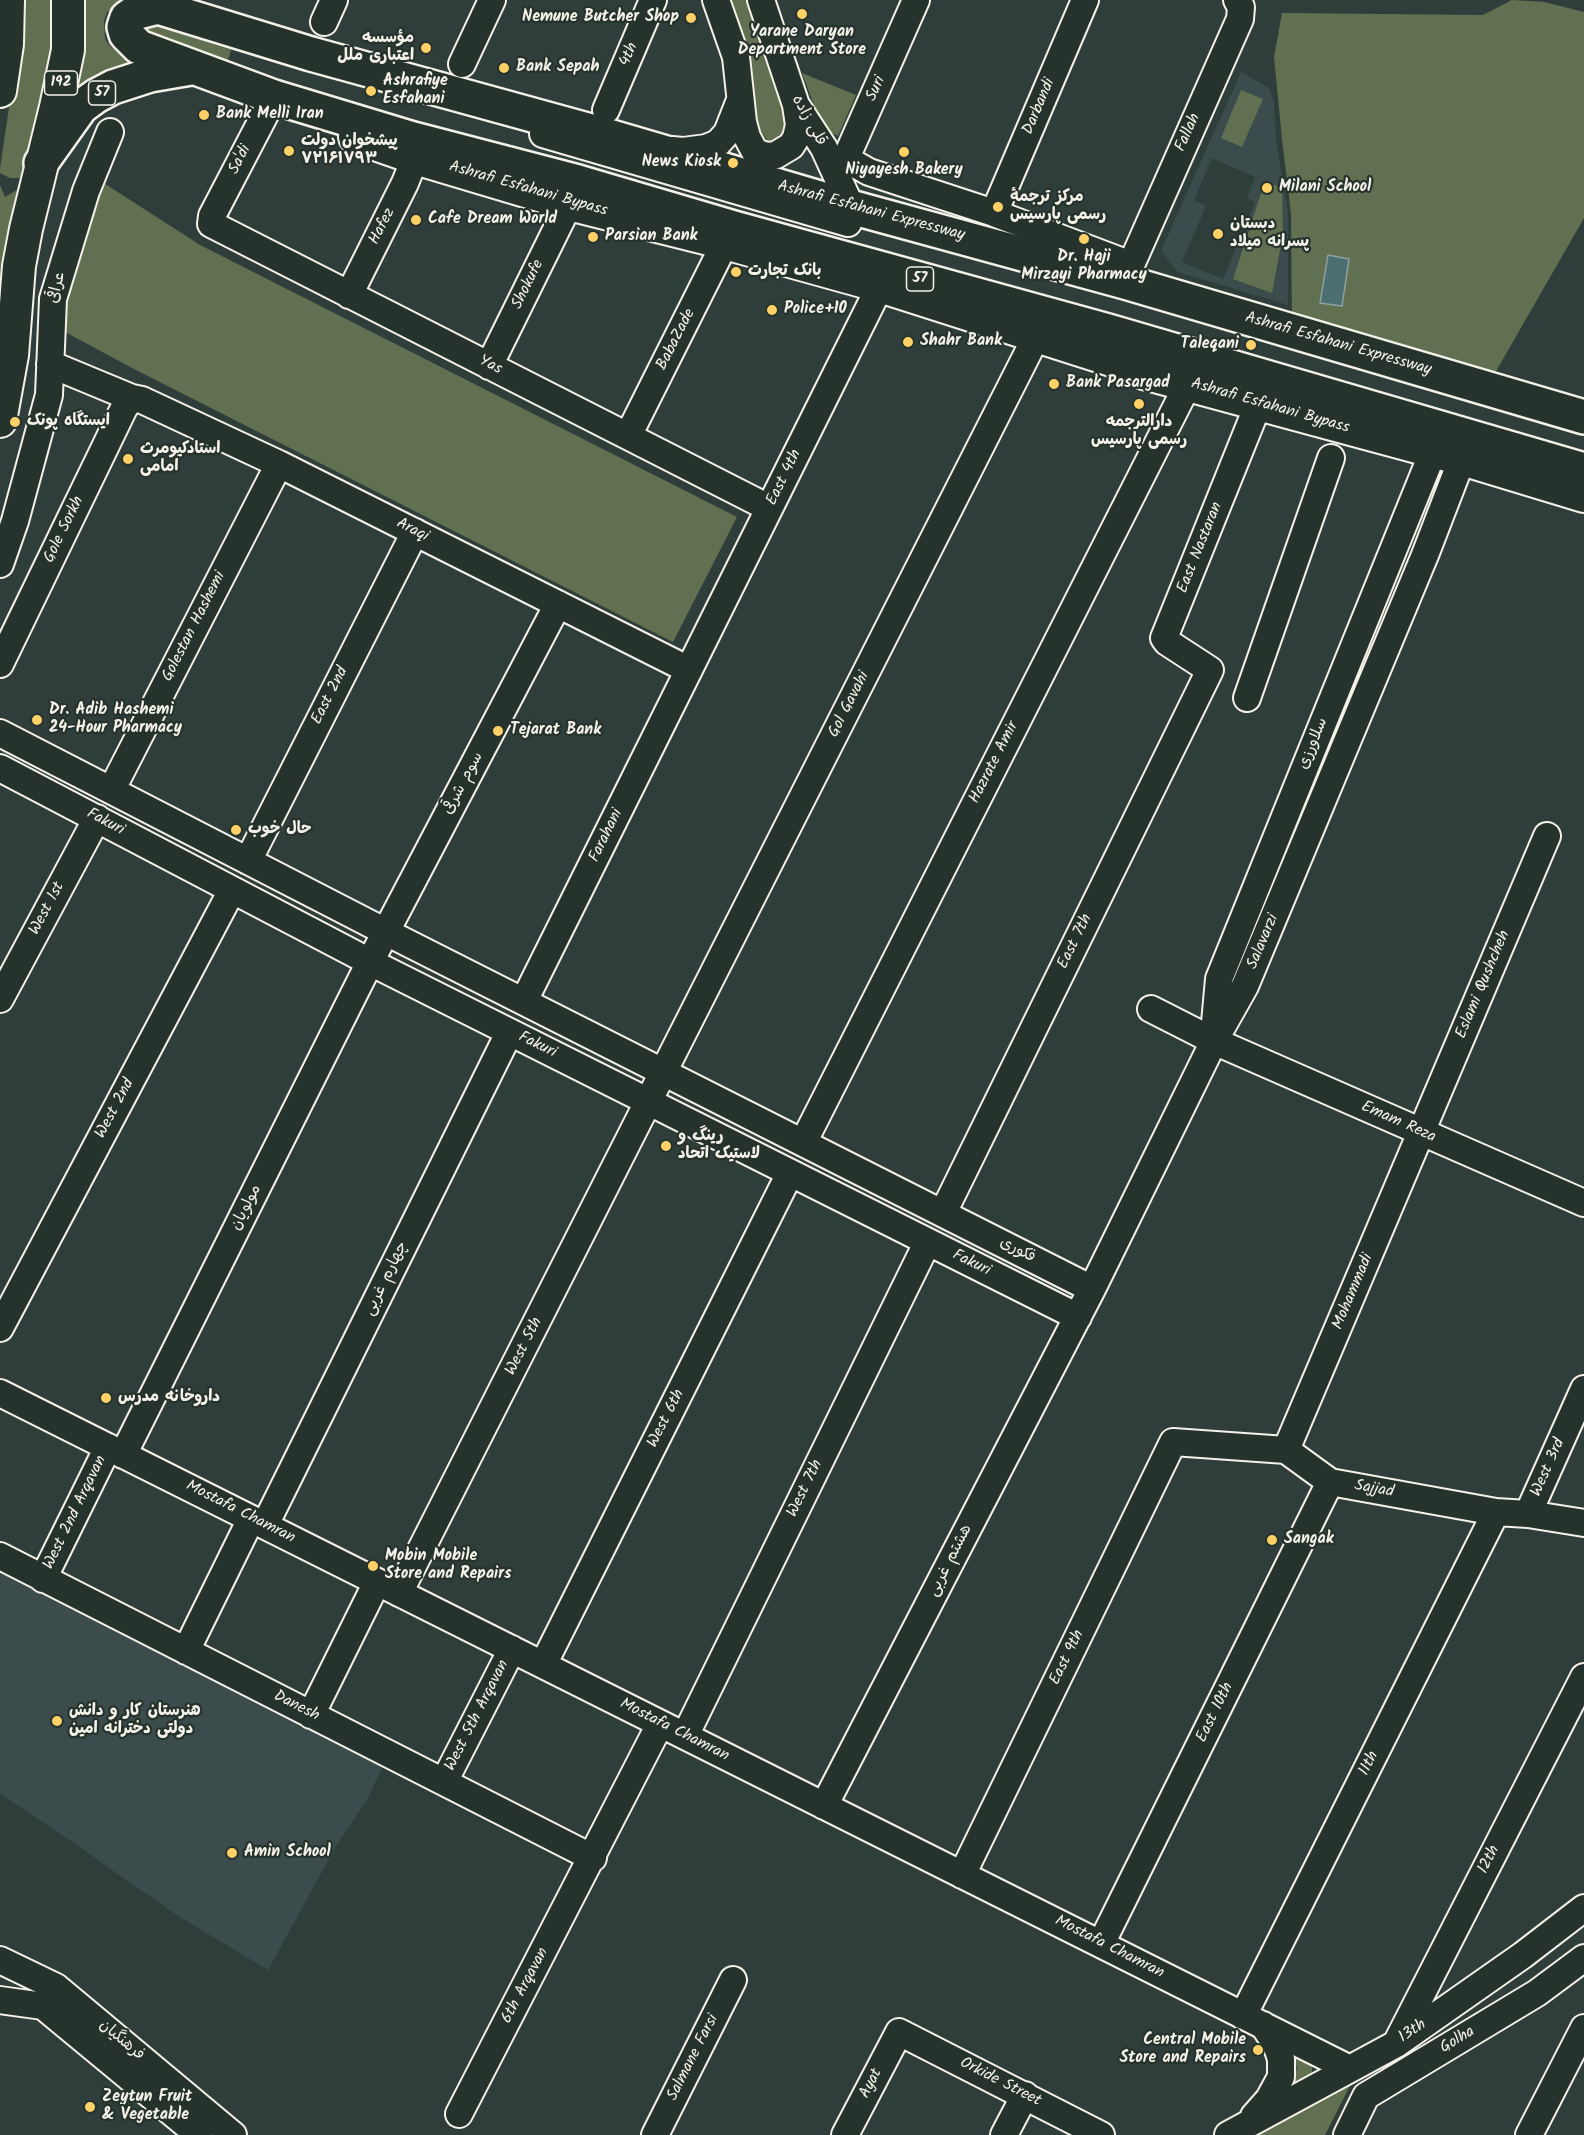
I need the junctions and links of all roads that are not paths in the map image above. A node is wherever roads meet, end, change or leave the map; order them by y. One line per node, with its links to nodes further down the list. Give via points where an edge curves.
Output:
1 (8, 0): 11 (main road)
2 (68, 0): 22 (main road, 192, via 68,50)
3 (492, 0): 12 (street)
4 (653, 0): 18 (street, 4th)
5 (716, 0): 16 (street, via 736,57)
6 (762, 0): 17 (street, قلی زاده)
7 (916, 0): 23 (street, Suri)
8 (1085, 0): 25 (street, Darbandi)
9 (1237, 0): 25 (street, Fallah, via 1240,19 1131,265)
10 (162, 7): 13 (highway, via 127,18 126,34 139,47); 20 (highway, Ashrafi Esfahani Expressway, via 311,54); 38 (street, via 226,40 345,79 775,203 1250,333)
11 (4, 39): 14 (main road)
12 (462, 64)
13 (192, 68): 15 (highway, 57); 22 (highway, 57, via 150,75 96,96 81,107)
14 (0, 91)
15 (265, 94): 21 (main road, Ashrafi Esfahani Bypass, via 336,130); 26 (street, Sa'di); 41 (street, via 311,93 546,157); 44 (highway, 57, via 413,140 578,182 1119,334)
16 (741, 97): 17 (street, via 747,137 755,152 767,156 784,151 796,138); 20 (street, via 727,133 706,148 683,151)
17 (796, 105): 23 (street, قلی زاده)
18 (606, 110)
19 (110, 132): 31 (street, عراقی, via 86,191 53,299)
20 (642, 146): 23 (highway, Ashrafi Esfahani Expressway)
21 (415, 158): 24 (main road, Ashrafi Esfahani Bypass); 29 (street, Hafez)
22 (41, 163): 37 (main road, 192, via 19,266 12,355)
23 (844, 181): 25 (street, via 869,172); 36 (highway, Ashrafi Esfahani Expressway, via 1125,282)
24 (569, 204): 27 (main road, Ashrafi Esfahani Bypass); 32 (street, Shokufe)
25 (994, 213)
26 (211, 224): 29 (street, Yas)
27 (725, 243): 28 (main road, Ashrafi Esfahani Bypass); 39 (street, BabaZade)
28 (880, 286): 30 (main road, Ashrafi Esfahani Bypass); 46 (street, East 4th)
29 (349, 294): 32 (street, Yas)
30 (1036, 337): 33 (main road, Ashrafi Esfahani Bypass); 70 (street, Gol Gavahi)
31 (50, 363): 34 (street); 50 (street, عراقی, via 49,395)
32 (489, 366): 39 (street, Yas)
33 (1188, 384): 35 (main road, Ashrafi Esfahani Bypass); 73 (street, Hazrate Amir)
34 (132, 398): 43 (street, Araqi); 52 (street, Gole Sorkh)
35 (1258, 405): 40 (main road, Ashrafi Esfahani Bypass); 54 (street, East Nastaran, via 1165,632 1167,642)
36 (1584, 417)
37 (0, 421)
38 (1584, 432)
39 (628, 436): 46 (street, Yas)
40 (1447, 455): 45 (main road, Ashrafi Esfahani Bypass); 48 (street, سلاورزی); 49 (street)
41 (1584, 455)
42 (1331, 458): 55 (street)
43 (279, 464): 47 (street, Araqi); 58 (street, Golestan Hashemi)
44 (1584, 470)
45 (1584, 496)
46 (770, 508): 53 (street, East 4th)
47 (415, 532): 51 (street, Araqi); 61 (street, East 2nd)
48 (1395, 544): 49 (street); 69 (street, سلاورزی, via 1219,979)
49 (1425, 555): 69 (street, Salavarzi, via 1245,986)
50 (0, 564)
51 (558, 604): 53 (street, Araqi); 63 (street, سوم شرقی)
52 (0, 663)
53 (689, 670): 66 (street, Farahani)
54 (1210, 670): 76 (street, East 7th)
55 (1247, 698)
56 (0, 733): 58 (street, Fakuri)
57 (0, 768): 59 (street, Fakuri)
58 (112, 789): 61 (street, Fakuri)
59 (97, 818): 62 (street, Fakuri); 65 (street, West 1st)
60 (1547, 836): 72 (street, Eslami Qushcheh)
61 (248, 861): 63 (street, Fakuri)
62 (232, 890): 64 (street, Fakuri); 80 (street, West 2nd)
63 (386, 933): 64 (street, سوم شرقی); 66 (street, Fakuri)
64 (370, 962): 68 (street, Fakuri); 84 (street, مولویان)
65 (0, 999)
66 (524, 1001): 70 (street, Fakuri)
67 (1151, 1009): 69 (street, Emam Reza)
68 (509, 1033): 71 (street, Fakuri); 88 (street, چهارم غربی)
69 (1214, 1041): 72 (street, Emam Reza); 78 (street, Salavarzi)
70 (664, 1073): 71 (street, Gol Gavahi); 73 (street, Fakuri)
71 (650, 1101): 74 (street, Fakuri); 92 (street, West 5th)
72 (1422, 1133): 75 (street, Emam Reza); 83 (street, Mohammadi)
73 (803, 1143): 76 (street, Fakuri)
74 (790, 1173): 77 (street, Fakuri); 95 (street, West 6th)
75 (1584, 1203)
76 (943, 1213): 78 (street, فکوری)
77 (927, 1243): 79 (street, Fakuri); 99 (street, West 7th)
78 (1092, 1289): 79 (street, Salavarzi)
79 (1078, 1317): 101 (street, هشتم غربی)
80 (0, 1328)
81 (1584, 1389): 87 (street, West 3rd)
82 (0, 1393): 84 (street, Mostafa Chamran)
83 (1286, 1450): 85 (street, Sajjad); 103 (street, East 9th, via 1173,1442)
84 (116, 1451): 88 (street, Mostafa Chamran); 91 (street, West 2nd Arqavan)
85 (1330, 1482): 86 (street, Sajjad); 105 (street, East 10th)
86 (1496, 1512): 87 (street, Sajjad); 110 (street, 11th)
87 (1528, 1514): 89 (street, Sajjad)
88 (258, 1522): 92 (street, Mostafa Chamran); 94 (street, چهارم غربی)
89 (1584, 1523)
90 (0, 1556): 91 (street, Danesh)
91 (43, 1579): 94 (street, Danesh)
92 (388, 1587): 93 (street, Mostafa Chamran); 97 (street, West 5th)
93 (512, 1649): 95 (street, Mostafa Chamran); 100 (street, West 5th Arqavan)
94 (186, 1651): 97 (street, Danesh)
95 (543, 1665): 98 (street, Mostafa Chamran)
96 (1584, 1677): 113 (street, 12th)
97 (311, 1715): 100 (street, Danesh)
98 (660, 1724): 99 (street, Mostafa Chamran); 102 (street, 6th Arqavan)
99 (685, 1736): 101 (street, Mostafa Chamran)
100 (444, 1782): 102 (street, Danesh)
101 (824, 1806): 103 (street, Mostafa Chamran)
102 (592, 1858): 116 (street, 6th Arqavan)
103 (962, 1875): 105 (street, Mostafa Chamran)
104 (1582, 1908): 113 (street, 13th, via 1523,1955)
105 (1101, 1944): 110 (street, Mostafa Chamran)
106 (1584, 1958): 124 (street, Golha, via 1537,1993 1365,2096)
107 (0, 1960): 119 (street, فرهنگیان, via 56,1987)
108 (733, 1980): 120 (street, Salmane Farsi)
109 (0, 2000): 118 (street, فرهنگیان, via 43,2006)
110 (1253, 2020): 114 (street, Mostafa Chamran); 117 (street, via 1275,2044 1281,2059 1281,2077 1269,2099)
111 (1584, 2029): 125 (street)
112 (899, 2032): 115 (street, Orkide Street); 121 (street, Ayat)
113 (1396, 2044): 114 (street, 13th)
114 (1348, 2068): 117 (street, 13th)
115 (1025, 2095): 122 (street); 123 (street, Orkide Street)
116 (459, 2114)
117 (1236, 2131)
118 (200, 2135)
119 (233, 2135)
120 (655, 2135)
121 (845, 2135)
122 (1004, 2135)
123 (1101, 2135)
124 (1347, 2135)
125 (1529, 2135)

